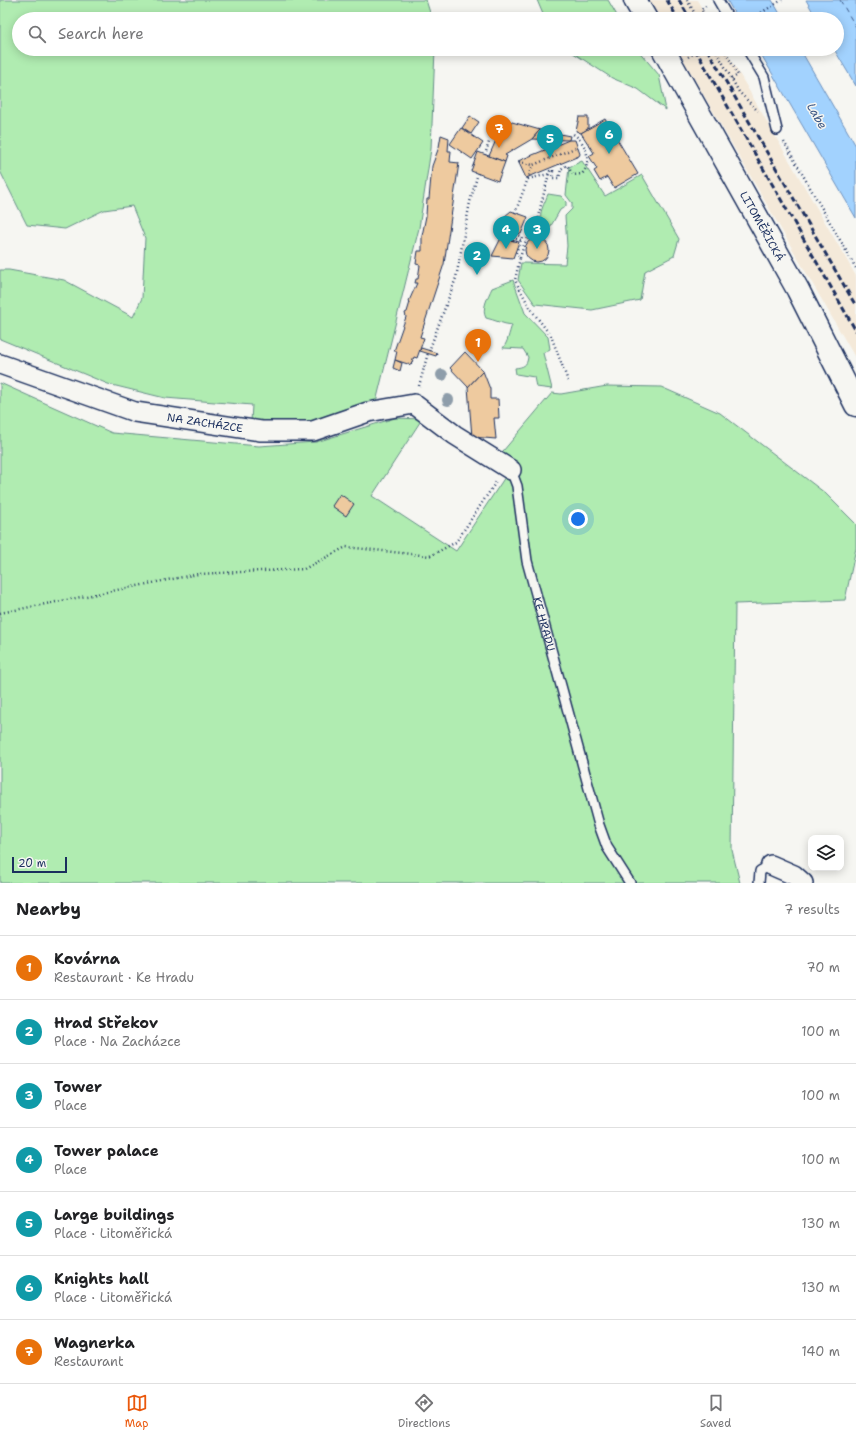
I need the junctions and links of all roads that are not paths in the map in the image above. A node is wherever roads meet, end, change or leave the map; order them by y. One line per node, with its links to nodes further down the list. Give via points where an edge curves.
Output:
1 (635, 0): 3 (main road)
2 (718, 0): 4 (lane)
3 (642, 12)
4 (725, 12)
5 (667, 56): 9 (main road, LITOMĚŘICKÁ, via 798,290)
6 (751, 56): 7 (lane, via 764,77)
7 (777, 130)
8 (0, 364): 10 (street, NA ZACHÁZCE, via 135,412 261,431 312,431 368,412 414,404)
9 (856, 405)
10 (511, 470): 12 (lane, KE HRADU, via 518,486 527,561 599,824 607,847)
11 (771, 865): 13 (lane, via 760,871); 14 (street, via 794,876)
12 (630, 883)
13 (759, 883)
14 (802, 883)

